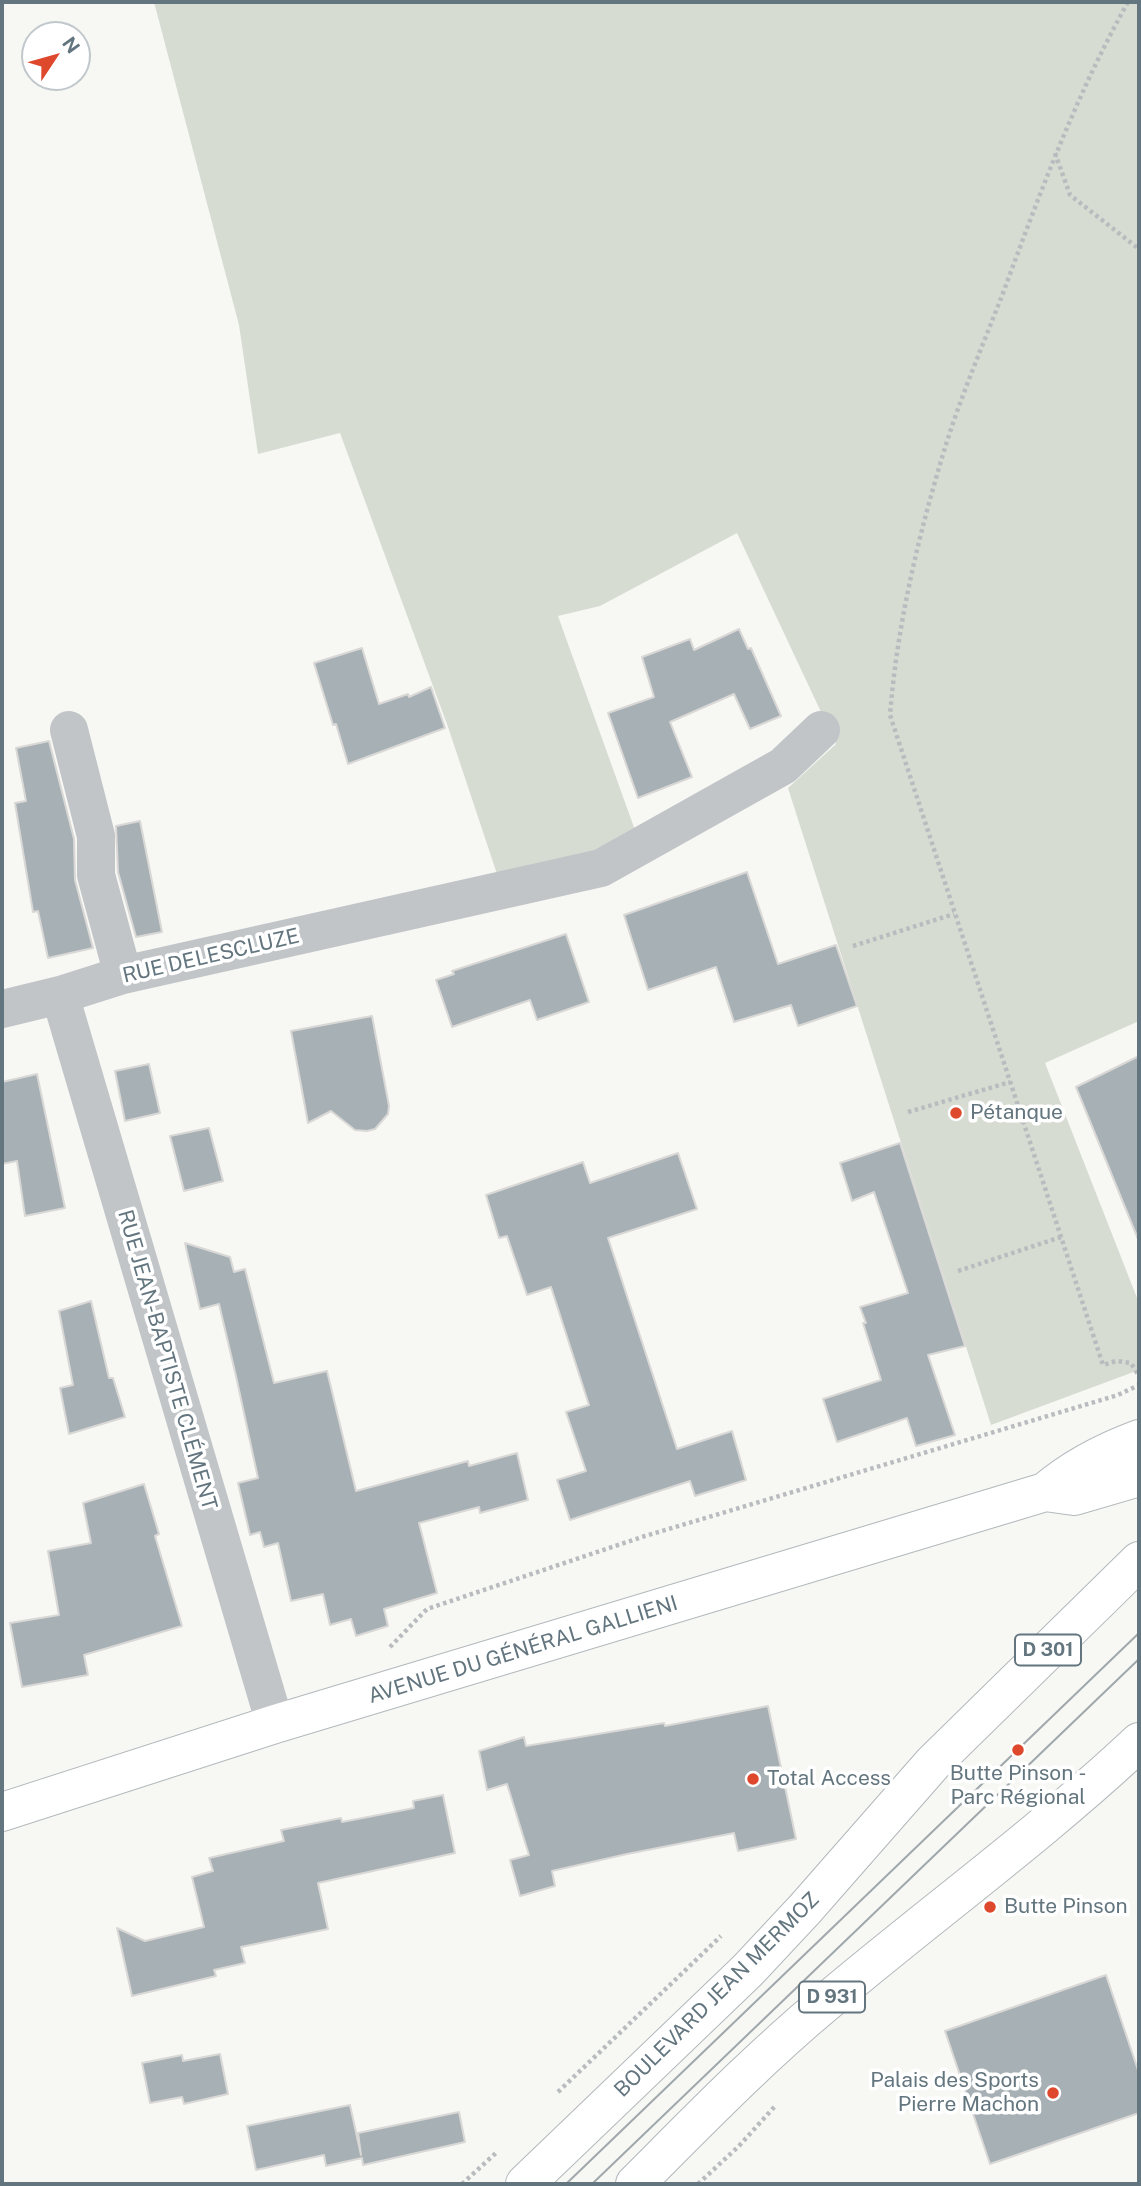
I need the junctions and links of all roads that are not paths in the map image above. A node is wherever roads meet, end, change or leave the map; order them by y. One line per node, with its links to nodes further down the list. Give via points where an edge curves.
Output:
1 (69, 730): 3 (street, via 96,836 96,874)
2 (821, 730): 3 (street, RUE DELESCLUZE, via 783,766 601,868)
3 (123, 975): 4 (street, RUE DELESCLUZE)
4 (60, 995): 5 (street, RUE DELESCLUZE); 10 (street, RUE JEAN-BAPTISTE CLÉMENT)
5 (2, 1009)
6 (1139, 1439): 8 (main road, AVENUE DU GÉNÉRAL GALLIENI, via 1066,1474)
7 (1139, 1477): 8 (main road, AVENUE DU GÉNÉRAL GALLIENI, via 1074,1496)
8 (1045, 1492): 10 (main road, AVENUE DU GÉNÉRAL GALLIENI)
9 (1139, 1561): 13 (main road, BOULEVARD JEAN MERMOZ / D 301, via 933,1763 748,1970)
10 (275, 1724): 12 (main road, AVENUE DU GÉNÉRAL GALLIENI)
11 (1139, 1742): 14 (main road, D 931, via 822,2006)
12 (2, 1812)
13 (525, 2184)
14 (635, 2184)

